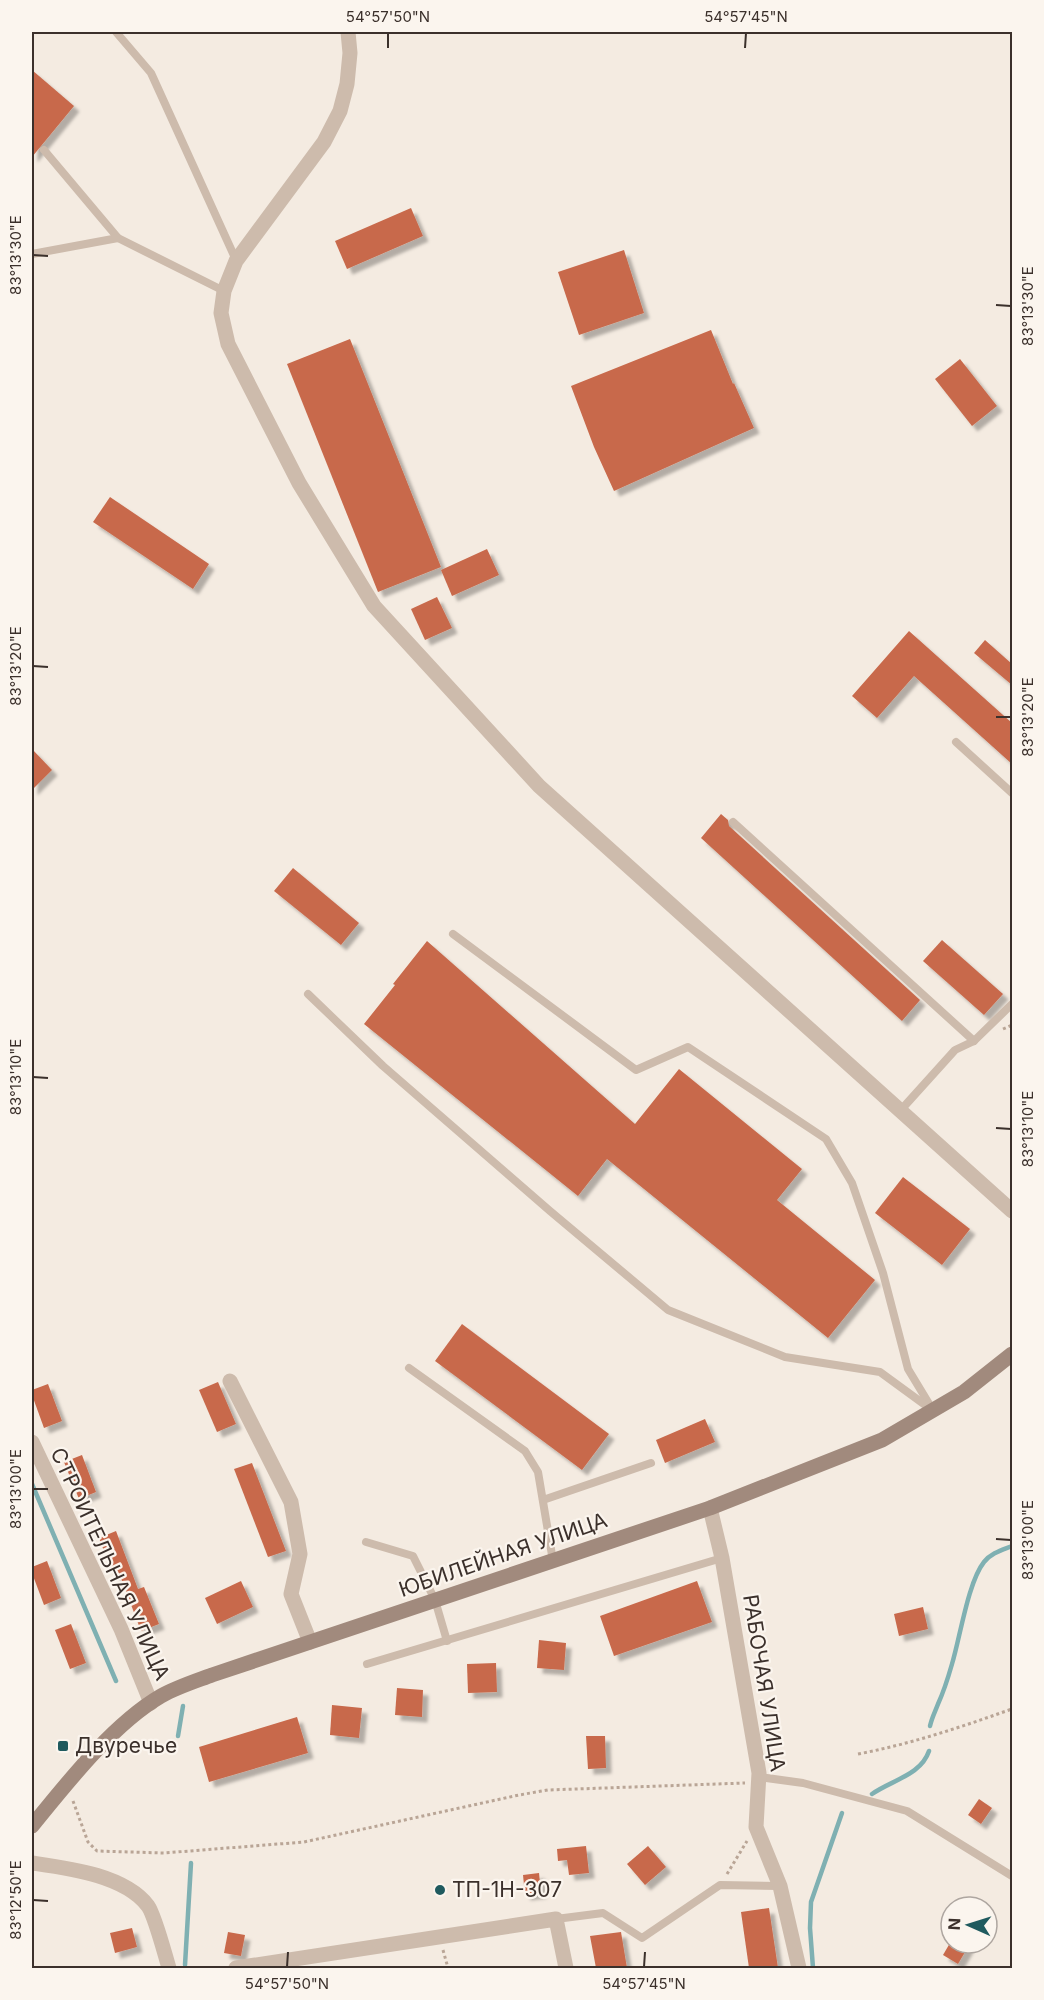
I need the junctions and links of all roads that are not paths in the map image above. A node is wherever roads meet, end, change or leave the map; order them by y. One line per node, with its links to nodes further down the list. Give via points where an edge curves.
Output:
1 (116, 32): 6 (lane, via 151,73)
2 (348, 32): 6 (street, via 347,84 340,111 324,142)
3 (44, 150): 4 (lane)
4 (118, 238): 5 (lane); 7 (lane)
5 (32, 254)
6 (236, 261): 7 (street)
7 (224, 291): 15 (street, via 221,313 228,344 299,483 374,606 539,786)
8 (956, 742): 9 (lane)
9 (1012, 793)
10 (733, 822): 14 (lane)
11 (453, 934): 20 (lane, via 636,1070 688,1047 826,1139 852,1183 884,1273 908,1369)
12 (308, 994): 20 (lane, via 392,1074 668,1310 785,1357 880,1372)
13 (1012, 1004): 14 (lane)
14 (974, 1041): 15 (lane, via 955,1050)
15 (900, 1111): 16 (street)
16 (1012, 1211)
17 (1012, 1354): 20 (main road, ЮБИЛЕЙНАЯ УЛИЦА)
18 (409, 1368): 23 (lane, via 525,1451 538,1472)
19 (230, 1381): 30 (street, via 291,1502 300,1554 291,1594)
20 (933, 1411): 24 (main road, ЮБИЛЕЙНАЯ УЛИЦА, via 882,1440)
21 (32, 1443): 32 (street, СТРОИТЕЛЬНАЯ УЛИЦА, via 122,1629)
22 (651, 1463): 23 (lane)
23 (543, 1500): 27 (lane)
24 (710, 1508): 26 (street, РАБОЧАЯ УЛИЦА); 27 (main road, ЮБИЛЕЙНАЯ УЛИЦА)
25 (366, 1542): 28 (lane, via 413,1556)
26 (722, 1558): 29 (lane); 33 (street, РАБОЧАЯ УЛИЦА)
27 (553, 1561): 28 (main road, ЮБИЛЕЙНАЯ УЛИЦА)
28 (435, 1600): 29 (lane); 30 (main road, ЮБИЛЕЙНАЯ УЛИЦА)
29 (447, 1641): 31 (lane)
30 (310, 1642): 32 (main road, ЮБИЛЕЙНАЯ УЛИЦА, via 212,1675)
31 (367, 1664)
32 (151, 1703): 34 (main road, ЮБИЛЕЙНАЯ УЛИЦА, via 130,1718 69,1781)
33 (759, 1780): 36 (lane, via 803,1783 907,1811); 37 (street, РАБОЧАЯ УЛИЦА, via 756,1827)
34 (32, 1826)
35 (32, 1863): 39 (street, via 78,1871 128,1888 150,1907)
36 (1012, 1876)
37 (780, 1886): 38 (lane, via 720,1885 642,1938 603,1913); 42 (street, РАБОЧАЯ УЛИЦА)
38 (556, 1919): 40 (street); 41 (street)
39 (169, 1968)
40 (236, 1968)
41 (566, 1968)
42 (799, 1968)

